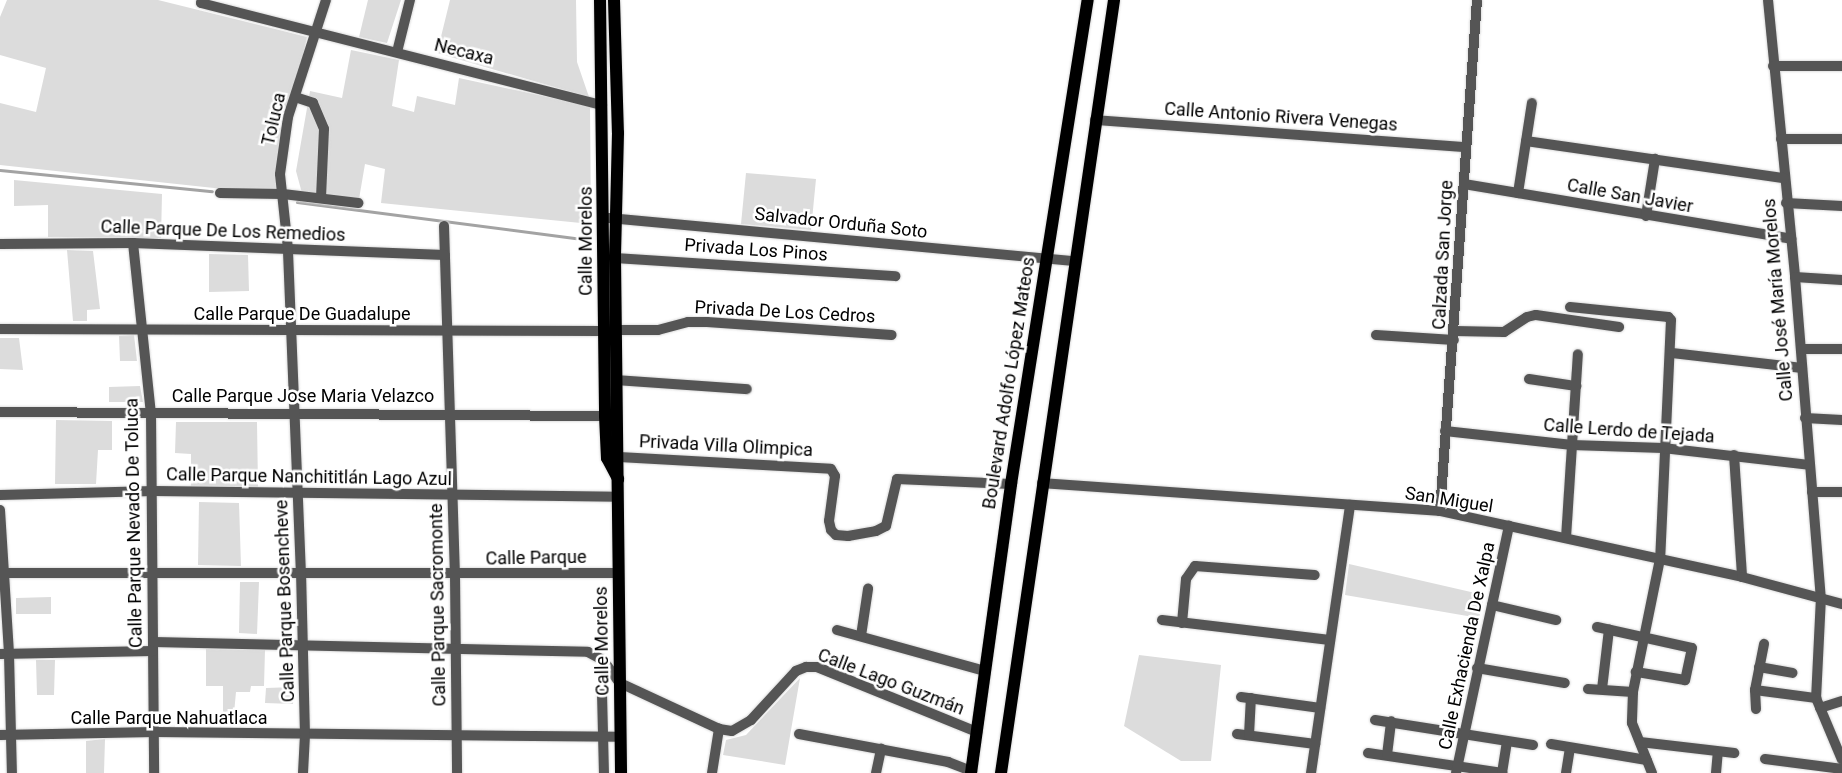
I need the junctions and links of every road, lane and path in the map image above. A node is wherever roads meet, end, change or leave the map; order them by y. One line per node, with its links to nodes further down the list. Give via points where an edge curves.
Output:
1 (326, 0): 10 (street, Toluca)
2 (410, 0): 11 (street)
3 (600, 0): 16 (main road, Calle Morelos)
4 (614, 0): 33 (main road, Calle Morelos, via 618,133)
5 (1088, 0): 40 (main road, Boulevard Adolfo López Mateos)
6 (1114, 0): 17 (main road)
7 (1477, 0): 21 (street, Calzada San Jorge)
8 (1768, 0): 12 (street, Calle José María Morelos)
9 (201, 2): 10 (street, Necaxa)
10 (317, 33): 11 (street, Necaxa); 14 (street, Toluca)
11 (397, 52): 16 (street, Necaxa)
12 (1773, 66): 13 (street); 19 (street, Calle José María Morelos)
13 (1842, 66)
14 (295, 97): 27 (street, Toluca, via 280,174); 28 (street, via 313,103 324,128)
15 (1532, 103): 20 (street)
16 (602, 105): 33 (main road, Calle Morelos)
17 (1095, 120): 21 (street, Calle Antonio Rivera Venegas); 42 (main road)
18 (1842, 139): 19 (street)
19 (1780, 140): 23 (street, Calle José María Morelos)
20 (1526, 141): 22 (street); 26 (street)
21 (1465, 147): 24 (street, Calzada San Jorge)
22 (1655, 159): 23 (street); 32 (street)
23 (1784, 178): 30 (street, Calle José María Morelos)
24 (1464, 184): 26 (street, Calle San Javier); 55 (street, Calzada San Jorge)
25 (220, 193): 27 (street)
26 (1518, 193): 32 (street, Calle San Javier)
27 (283, 194): 28 (street); 38 (street, Toluca)
28 (321, 198): 29 (street)
29 (358, 203)
30 (1786, 203): 31 (street); 35 (street, Calle José María Morelos)
31 (1842, 206)
32 (1646, 216): 35 (street, Calle San Javier)
33 (610, 218): 40 (street, Salvador Orduña Soto); 41 (main road, Calle Morelos); 51 (main road, Calle Morelos)
34 (444, 226): 39 (street, Calle Parque Sacromonte)
35 (1791, 239): 44 (street, Calle José María Morelos)
36 (133, 243): 37 (street, Calle Parque De Los Remedios); 38 (street, Calle Parque De Los Remedios); 49 (street, Calle Parque Nevado De Toluca)
37 (0, 244)
38 (288, 249): 39 (street, Calle Parque De Los Remedios); 52 (street, Calle Parque Bosencheve)
39 (445, 255): 50 (street, Calle Parque Sacromonte)
40 (1045, 257): 42 (street, Salvador Orduña Soto); 80 (main road, Boulevard Adolfo López Mateos)
41 (615, 258): 43 (street, Privada Los Pinos); 51 (main road, Calle Morelos)
42 (1074, 261): 79 (main road)
43 (895, 276)
44 (1795, 277): 45 (street); 56 (street, Calle José María Morelos)
45 (1842, 280)
46 (1570, 307): 58 (street, via 1671,319)
47 (1619, 327): 55 (street, via 1536,315 1504,332)
48 (0, 329): 49 (street, Calle Parque De Guadalupe)
49 (140, 329): 52 (street, Calle Parque De Guadalupe); 66 (street, Calle Parque Nevado De Toluca)
50 (448, 330): 51 (street, Calle Parque De Guadalupe); 52 (street, Calle Parque De Guadalupe); 67 (street, Calle Parque Sacromonte)
51 (611, 330): 53 (street, Privada De Los Cedros, via 658,330 702,322); 62 (main road, Calle Morelos); 69 (main road, Calle Morelos)
52 (290, 332): 68 (street, Calle Parque Bosencheve)
53 (892, 334)
54 (1376, 335): 55 (street)
55 (1455, 336): 72 (street, Calzada San Jorge)
56 (1801, 349): 57 (street); 60 (street, Calle José María Morelos)
57 (1842, 349)
58 (1672, 353): 60 (street); 74 (street)
59 (1578, 354): 63 (street)
60 (1802, 368): 70 (street, Calle José María Morelos)
61 (1529, 379): 63 (street)
62 (617, 380): 64 (street); 76 (main road, Calle Morelos)
63 (1576, 386): 73 (street)
64 (747, 389)
65 (0, 412): 66 (street, Calle Parque Jose Maria Velazco)
66 (151, 413): 68 (street, Calle Parque Jose Maria Velazco); 81 (street, Calle Parque Nevado De Toluca)
67 (449, 413): 68 (street, Calle Parque Jose Maria Velazco); 69 (street, Calle Parque Jose Maria Velazco); 85 (street, Calle Parque Sacromonte)
68 (294, 414): 84 (street, Calle Parque Bosencheve)
69 (605, 416): 78 (main road, Calle Morelos, via 607,458)
70 (1805, 418): 71 (street); 77 (street, Calle José María Morelos)
71 (1842, 420)
72 (1445, 431): 73 (street, Calle Lerdo de Tejada); 90 (street, Calzada San Jorge)
73 (1572, 445): 74 (street, Calle Lerdo de Tejada); 92 (street)
74 (1663, 448): 75 (street, Calle Lerdo de Tejada); 93 (street)
75 (1734, 455): 77 (street, Calle Lerdo de Tejada); 100 (street)
76 (619, 457): 78 (main road, Calle Morelos); 80 (street, Privada Villa Olimpica, via 830,469 835,476 829,521 831,530 848,536 886,526 897,479)
77 (1809, 465): 82 (street, Calle José María Morelos)
78 (618, 479): 87 (main road, Calle Morelos)
79 (1042, 482): 88 (street, San Miguel); 176 (main road)
80 (1010, 484): 121 (main road, Boulevard Adolfo López Mateos)
81 (154, 491): 84 (street, Calle Parque Nanchititlán Lago Azul); 86 (street, Calle Parque Nanchititlán Lago Azul); 96 (street, Calle Parque Nevado De Toluca)
82 (1812, 492): 83 (street); 102 (street, Calle José María Morelos)
83 (1842, 492)
84 (298, 494): 85 (street, Calle Parque Nanchititlán Lago Azul); 97 (street, Calle Parque Bosencheve)
85 (452, 494): 87 (street, Calle Parque Nanchititlán Lago Azul); 98 (street, Calle Parque Sacromonte)
86 (0, 495)
87 (618, 497): 95 (main road, Calle Morelos)
88 (1350, 505): 90 (street, San Miguel); 113 (street)
89 (0, 510): 94 (street)
90 (1440, 511): 91 (street, San Miguel)
91 (1510, 526): 92 (street, San Miguel); 104 (street, Calle Exhacienda De Xalpa)
92 (1566, 538): 93 (street, San Miguel)
93 (1660, 559): 100 (street, San Miguel); 111 (street)
94 (3, 573): 96 (street, Calle Parque); 118 (street)
95 (618, 573): 98 (street, Calle Parque); 125 (main road, Calle Morelos)
96 (154, 575): 97 (street, Calle Parque); 116 (street, Calle Parque Nevado De Toluca)
97 (301, 575): 98 (street, Calle Parque); 114 (street, Calle Parque Bosencheve)
98 (455, 575): 117 (street, Calle Parque Sacromonte)
99 (1315, 575): 107 (street, via 1195,566 1186,578)
100 (1742, 577): 102 (street, San Miguel)
101 (868, 590): 112 (street)
102 (1821, 597): 103 (street, San Miguel); 132 (street, Calle José María Morelos)
103 (1842, 604)
104 (1492, 605): 106 (street); 120 (street, Calle Exhacienda De Xalpa)
105 (1162, 620): 107 (street)
106 (1556, 620)
107 (1182, 622): 113 (street)
108 (1597, 627): 109 (street)
109 (1609, 629): 111 (street); 127 (street)
110 (836, 630): 112 (street)
111 (1644, 635): 122 (street); 122 (street, via 1691,646 1692,656 1685,680)
112 (861, 636): 121 (street)
113 (1330, 640): 133 (street)
114 (302, 644): 116 (street); 117 (street); 145 (street, Calle Parque Bosencheve)
115 (1764, 644): 119 (street)
116 (154, 646): 118 (street); 138 (street, Calle Parque Nevado De Toluca)
117 (455, 648): 125 (street, via 588,652 603,660); 146 (street, Calle Parque Sacromonte)
118 (5, 654): 144 (street)
119 (1759, 666): 123 (street); 128 (street)
120 (1477, 668): 124 (street); 142 (street, Calle Exhacienda De Xalpa)
121 (986, 671): 139 (main road, Boulevard Adolfo López Mateos)
122 (1636, 672): 129 (street)
123 (1792, 673)
124 (1564, 682)
125 (620, 683): 137 (street, Calle Lago Guzmán); 149 (main road, Calle Morelos)
126 (1588, 689): 127 (street)
127 (1602, 689): 129 (street)
128 (1756, 690): 132 (street); 134 (street)
129 (1633, 692): 151 (street, via 1632,723)
130 (602, 693): 148 (street)
131 (1842, 700): 132 (street)
132 (1818, 703): 163 (street)
133 (1320, 708): 147 (street, via 1246,697); 152 (street)
134 (1756, 709)
135 (1375, 720): 136 (street)
136 (1391, 722): 142 (street); 160 (street)
137 (719, 728): 139 (street, Calle Lago Guzmán, via 732,731 744,726 796,671 816,667); 174 (street)
138 (155, 732): 144 (street, Calle Parque Nahuatlaca); 145 (street, Calle Parque Nahuatlaca); 169 (street, Calle Parque Nevado De Toluca)
139 (977, 732): 167 (main road, Boulevard Adolfo López Mateos)
140 (799, 734): 156 (street)
141 (1237, 734): 147 (street)
142 (1465, 734): 150 (street); 165 (street, Calle Exhacienda De Xalpa)
143 (0, 735): 144 (street, Calle Parque Nahuatlaca)
144 (11, 735): 168 (street)
145 (305, 735): 146 (street, Calle Parque Nahuatlaca); 170 (street, Calle Parque Bosencheve)
146 (457, 735): 148 (street, Calle Parque Nahuatlaca); 171 (street, Calle Parque Sacromonte)
147 (1249, 735): 152 (street)
148 (604, 736): 149 (street, Calle Parque Nahuatlaca); 172 (street)
149 (620, 736): 173 (main road, Calle Morelos)
150 (1507, 740): 154 (street); 178 (street)
151 (1640, 742): 157 (street); 162 (street)
152 (1315, 744): 177 (street)
153 (1551, 744): 155 (street)
154 (1533, 745)
155 (1570, 748): 162 (street); 179 (street)
156 (881, 749): 167 (street, via 948,762); 175 (street)
157 (1718, 752): 159 (street); 181 (street)
158 (1368, 753): 160 (street)
159 (1734, 753)
160 (1387, 754): 165 (street)
161 (1764, 759): 164 (street)
162 (1647, 760): 180 (street)
163 (1842, 760)
164 (1788, 761): 166 (street); 182 (street)
165 (1457, 769): 178 (street)
166 (1842, 769)
167 (974, 772)
168 (12, 773)
169 (154, 773)
170 (303, 773)
171 (457, 773)
172 (604, 773)
173 (621, 773)
174 (712, 773)
175 (876, 773)
176 (1001, 773)
177 (1311, 773)
178 (1502, 773)
179 (1566, 773)
180 (1652, 773)
181 (1716, 773)
182 (1787, 773)

